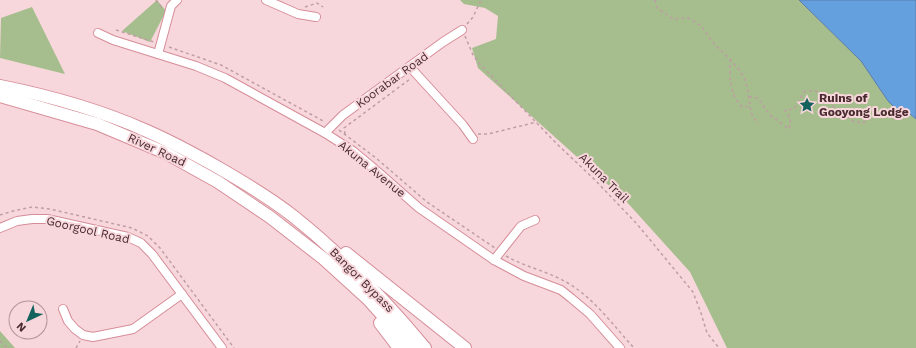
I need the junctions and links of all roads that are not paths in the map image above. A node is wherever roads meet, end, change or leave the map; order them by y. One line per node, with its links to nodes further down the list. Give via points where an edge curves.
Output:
1 (266, 0): 3 (street, via 298,14)
2 (172, 2): 6 (street)
3 (316, 17)
4 (462, 30): 7 (street, Koorabar Road)
5 (98, 33): 6 (street, Akuna Avenue)
6 (158, 54): 10 (street, Akuna Avenue, via 225,78)
7 (410, 67): 10 (street, Koorabar Road, via 343,115); 11 (street)
8 (0, 86): 12 (main road, River Road, via 63,101 146,130 240,180)
9 (0, 96): 15 (main road, River Road, via 97,124 166,153 218,182)
10 (325, 133): 16 (street, Akuna Avenue, via 358,156 420,208)
11 (472, 137)
12 (293, 216): 22 (main road, Bangor Bypass, via 345,261 381,297); 23 (main road, via 326,237)
13 (535, 220): 16 (street, via 521,226)
14 (1, 225): 17 (street, Goorgool Road, via 32,218 47,219 128,237 141,243 152,254)
15 (299, 238): 20 (main road, via 366,306); 21 (main road, Bangor Bypass, via 368,299)
16 (494, 260): 24 (street, Akuna Avenue, via 524,276 561,290 585,310)
17 (182, 294): 18 (street, via 133,329 93,336 75,329 68,321); 19 (street, Goorgool Road)
18 (63, 308)
19 (222, 348)
20 (399, 348)
21 (412, 348)
22 (425, 348)
23 (465, 348)
24 (620, 348)

